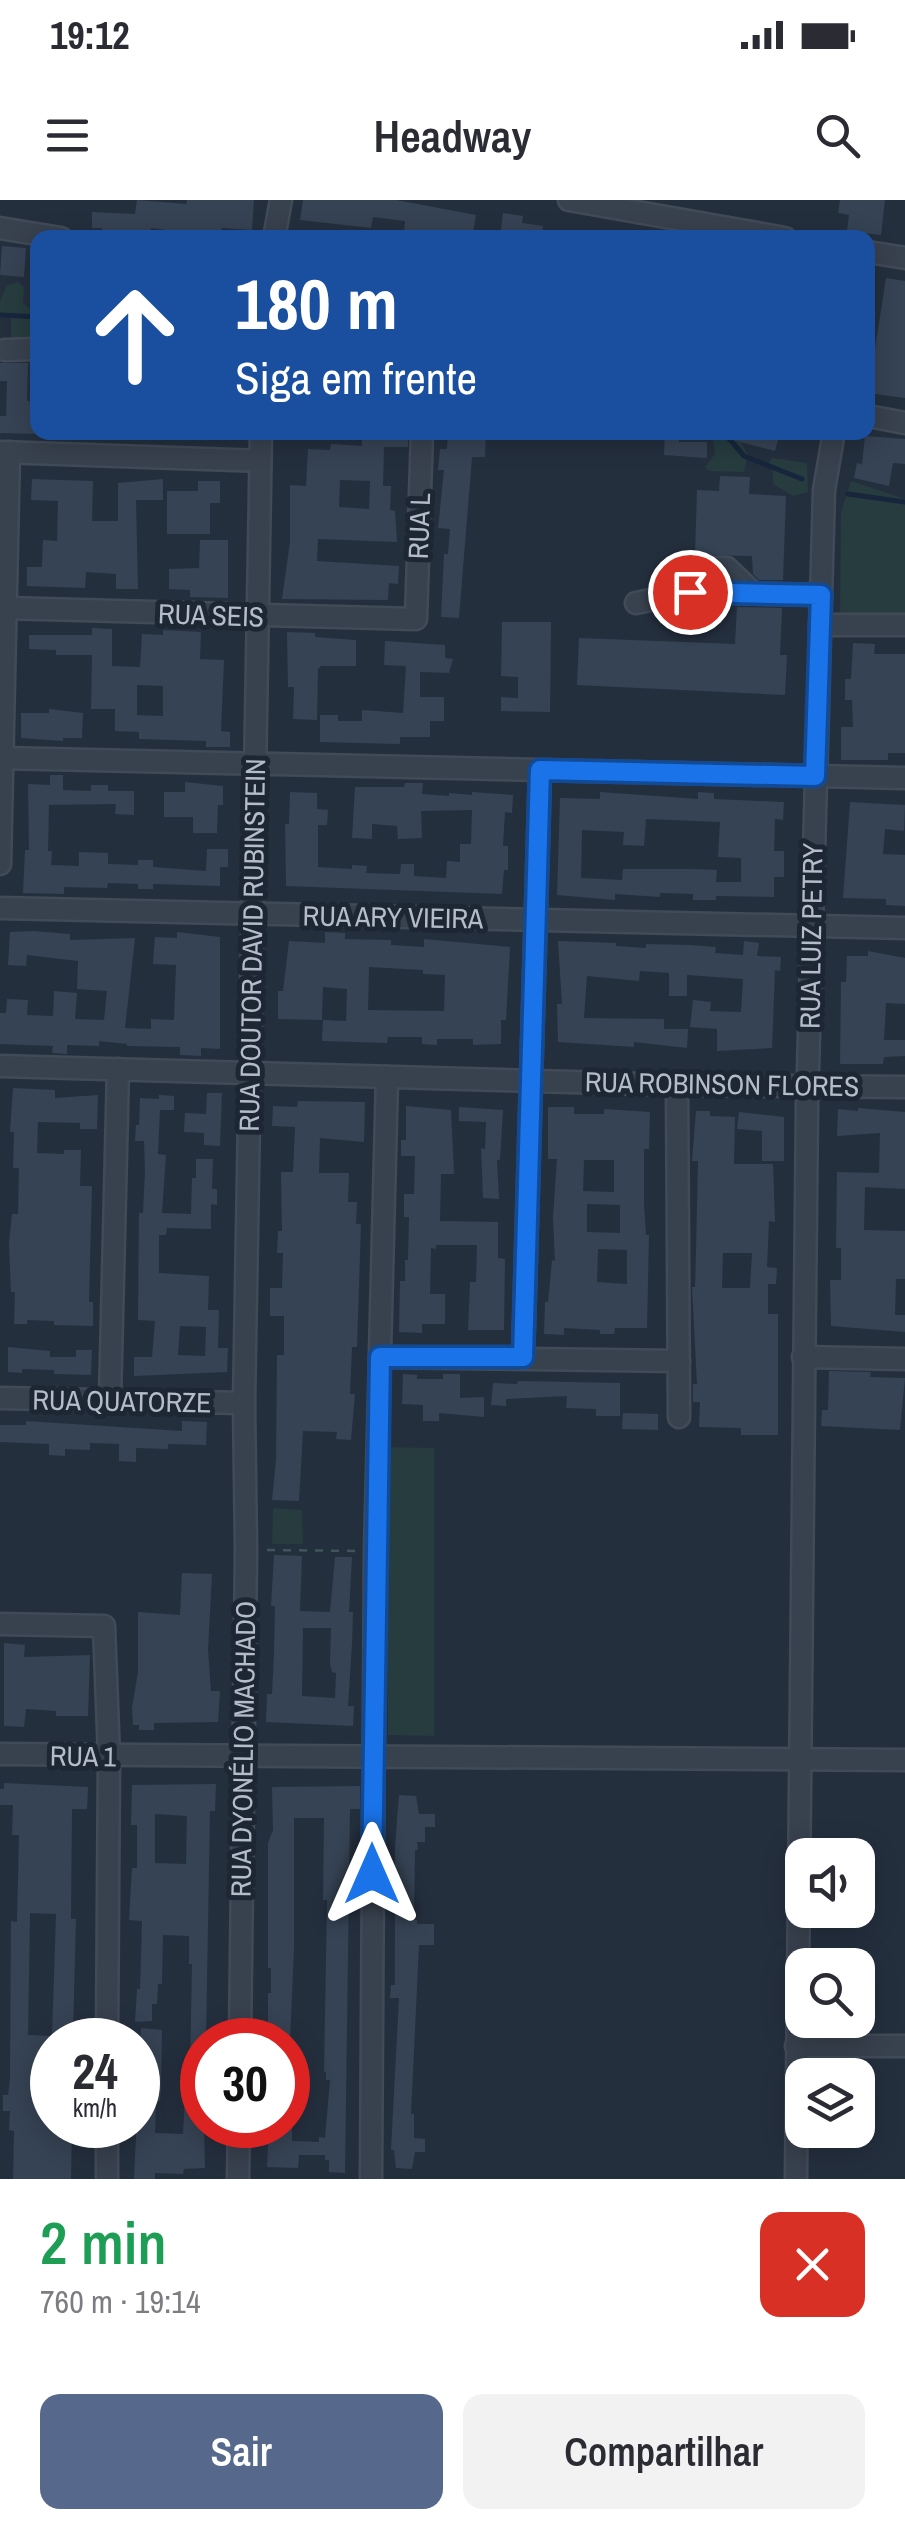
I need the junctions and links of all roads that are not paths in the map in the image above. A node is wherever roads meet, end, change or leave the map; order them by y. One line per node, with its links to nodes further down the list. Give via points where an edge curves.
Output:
1 (280, 200): 5 (street)
2 (569, 200): 3 (street)
3 (681, 209): 6 (street)
4 (0, 228): 7 (street)
5 (275, 230)
6 (756, 230)
7 (30, 233)
8 (875, 254): 9 (street)
9 (905, 258)
10 (30, 349): 11 (street)
11 (5, 350)
12 (875, 417): 13 (street)
13 (905, 423)
14 (261, 440): 18 (street, RUA DOUTOR DAVID RUBINSTEIN)
15 (422, 440): 25 (street, RUA L)
16 (833, 440): 21 (street, RUA LUIZ PETRY)
17 (4, 452): 18 (street); 23 (street)
18 (260, 461): 24 (street, RUA DOUTOR DAVID RUBINSTEIN)
19 (699, 568): 20 (street, via 727,568)
20 (752, 592): 21 (street); 22 (street, via 690,592)
21 (821, 595): 26 (street, RUA LUIZ PETRY)
22 (636, 603)
23 (5, 608): 24 (street, RUA SEIS); 28 (street)
24 (259, 616): 25 (street, RUA SEIS); 29 (street, RUA DOUTOR DAVID RUBINSTEIN)
25 (416, 619)
26 (820, 624): 27 (street); 31 (street, RUA LUIZ PETRY)
27 (905, 626)
28 (2, 758): 29 (street); 33 (street)
29 (256, 763): 30 (street); 35 (street, RUA DOUTOR DAVID RUBINSTEIN)
30 (540, 770): 31 (street); 36 (street)
31 (815, 776): 32 (street); 37 (street, RUA LUIZ PETRY)
32 (905, 778)
33 (0, 864)
34 (0, 908): 35 (street, RUA ARY VIEIRA)
35 (254, 916): 36 (street, RUA ARY VIEIRA); 41 (street, RUA DOUTOR DAVID RUBINSTEIN)
36 (534, 919): 37 (street, RUA ARY VIEIRA); 43 (street)
37 (810, 926): 38 (street, RUA ARY VIEIRA); 45 (street, RUA LUIZ PETRY)
38 (905, 928)
39 (0, 1066): 40 (street, RUA ROBINSON FLORES)
40 (118, 1070): 41 (street, RUA ROBINSON FLORES); 53 (street)
41 (250, 1073): 42 (street, RUA ROBINSON FLORES); 54 (street, RUA DOUTOR DAVID RUBINSTEIN)
42 (387, 1078): 43 (street, RUA ROBINSON FLORES); 47 (street)
43 (529, 1080): 44 (street, RUA ROBINSON FLORES); 48 (street)
44 (677, 1085): 45 (street, RUA ROBINSON FLORES); 51 (street)
45 (807, 1087): 46 (street, RUA ROBINSON FLORES); 49 (street, RUA LUIZ PETRY)
46 (905, 1087)
47 (380, 1357): 48 (street); 61 (street)
48 (523, 1357): 51 (street)
49 (804, 1357): 50 (street); 62 (street, RUA LUIZ PETRY)
50 (905, 1359)
51 (679, 1361): 55 (street)
52 (0, 1398): 53 (street, RUA QUATORZE)
53 (110, 1400): 54 (street, RUA QUATORZE)
54 (244, 1403): 56 (street, RUA DOUTOR DAVID RUBINSTEIN)
55 (678, 1416)
56 (244, 1458): 60 (street, RUA DYONÉLIO MACHADO)
57 (0, 1624): 59 (street, via 104,1626)
58 (0, 1754): 59 (street, RUA 1)
59 (109, 1756): 60 (street, RUA 1); 64 (street)
60 (243, 1758): 61 (street, RUA 1); 65 (street, RUA DYONÉLIO MACHADO)
61 (373, 1759): 62 (street, RUA 1); 72 (street)
62 (798, 1760): 63 (street, RUA 1); 66 (street, RUA LUIZ PETRY)
63 (905, 1760)
64 (107, 2018)
65 (240, 2018)
66 (796, 2046): 67 (street); 73 (street, RUA LUIZ PETRY)
67 (905, 2046)
68 (107, 2148): 70 (street)
69 (239, 2148): 71 (street)
70 (106, 2179)
71 (238, 2179)
72 (372, 2179)
73 (796, 2179)

